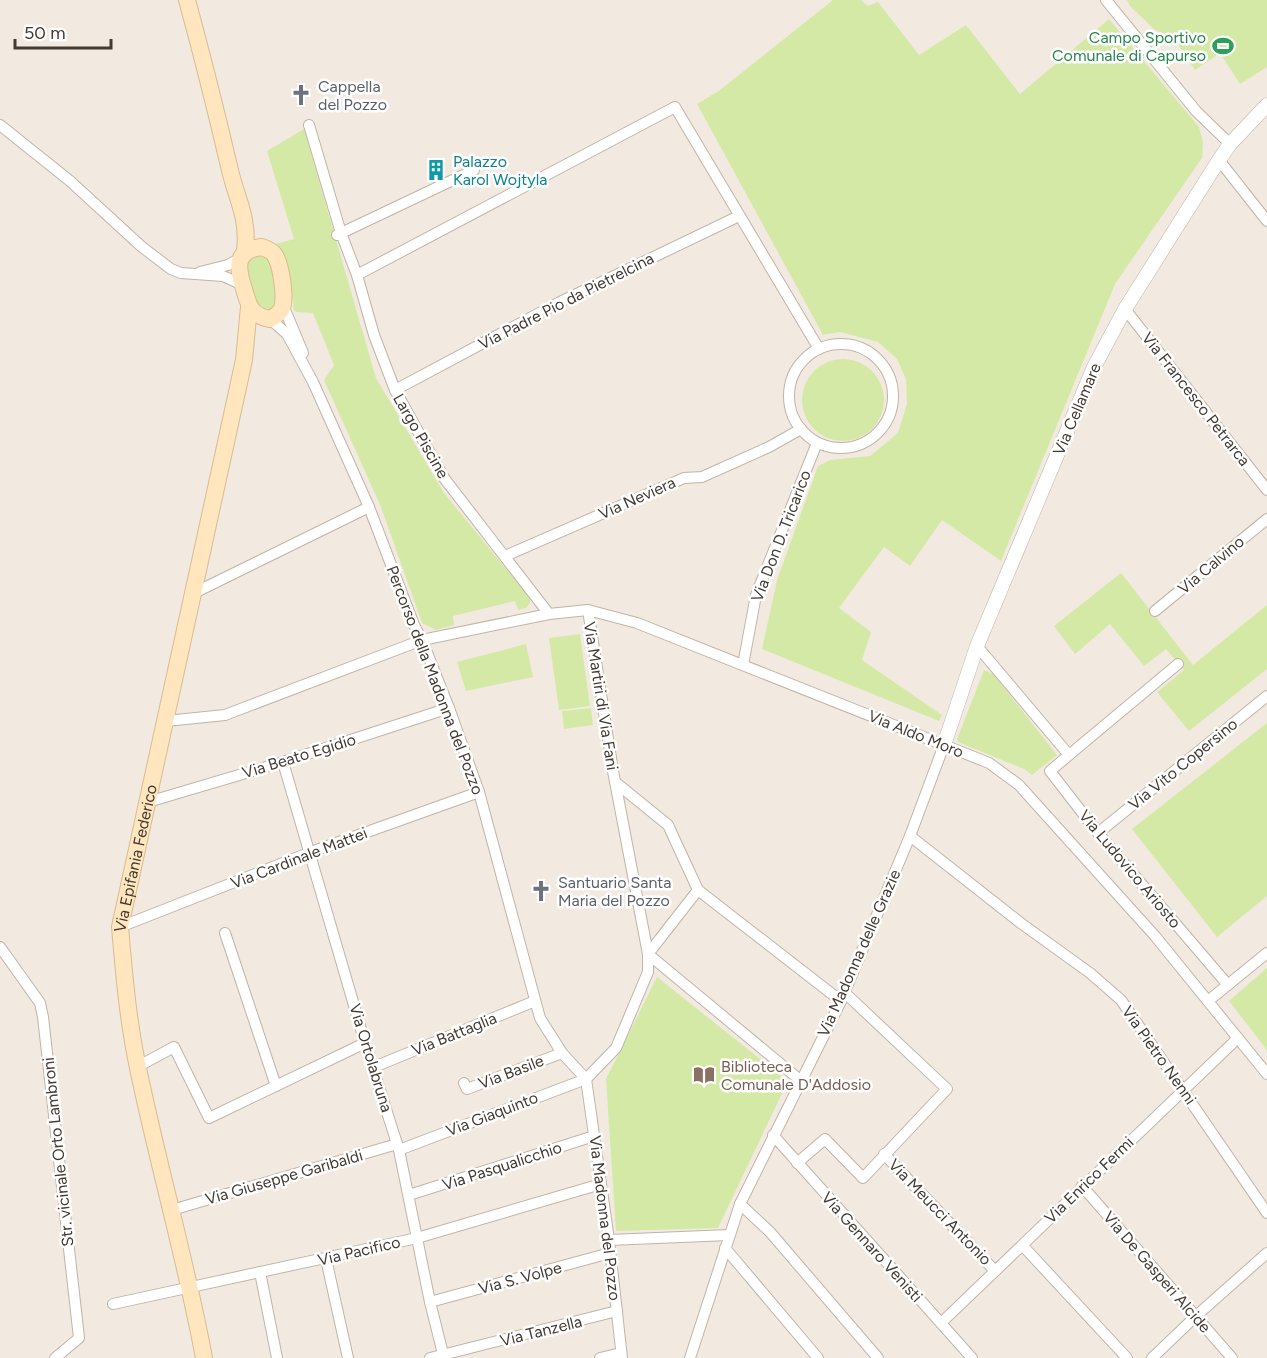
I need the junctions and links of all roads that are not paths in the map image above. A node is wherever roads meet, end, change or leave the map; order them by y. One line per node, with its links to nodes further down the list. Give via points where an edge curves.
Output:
1 (187, 0): 6 (main road)
2 (1106, 0): 7 (street, via 1196,111)
3 (1267, 105): 7 (street, Via Cellamare)
4 (0, 125): 15 (street, via 171,269)
5 (309, 125): 12 (street, Largo Piscine)
6 (225, 144): 13 (main road); 14 (main road, via 246,220 248,233)
7 (1230, 144): 8 (street, Via Cellamare)
8 (1219, 160): 11 (street); 20 (street, Via Cellamare)
9 (474, 170): 12 (street)
10 (739, 216): 16 (street, via 675,107); 22 (street); 25 (street, Via Padre Pio da Pietrelcina, via 560,302)
11 (1267, 221)
12 (339, 234): 16 (street, Largo Piscine)
13 (266, 249): 14 (main road, via 253,248); 18 (main road, via 274,254 279,265)
14 (243, 255): 15 (street, via 228,265); 17 (main road, via 238,267)
15 (197, 273): 17 (street, via 223,276)
16 (357, 275): 25 (street, Largo Piscine)
17 (243, 285): 19 (main road)
18 (283, 305): 21 (main road, Via Epifania Federico, via 278,314); 24 (street)
19 (249, 307): 21 (main road); 23 (main road, Via Epifania Federico)
20 (1125, 309): 28 (street, Via Francesco Petrarca); 37 (street, Via Cellamare, via 1094,368)
21 (268, 319): 23 (main road, Via Epifania Federico, via 255,333); 24 (street, via 287,334)
22 (819, 349): 26 (street, via 796,370 790,385 789,400); 27 (street, via 844,344 870,352 883,364 894,397 882,430 868,441 852,448)
23 (244, 360): 32 (main road, Via Epifania Federico)
24 (313, 382): 29 (street, Percorso della Madonna del Pozzo)
25 (394, 390): 31 (street, Largo Piscine, via 444,478)
26 (801, 429): 27 (street); 31 (street, Via Neviera, via 702,477 684,478)
27 (817, 443): 39 (street, Via Don D. Tricarico, via 756,596)
28 (1267, 490)
29 (369, 507): 32 (street); 36 (street, Percorso della Madonna del Pozzo)
30 (1267, 519): 34 (street, Via Calvino)
31 (505, 556): 35 (street, Largo Piscine)
32 (192, 594): 42 (main road, Via Epifania Federico)
33 (588, 610): 35 (street, Via Aldo Moro); 39 (street, Via Aldo Moro, via 637,623); 46 (street, Via Martiri di Via Fani)
34 (1155, 612)
35 (549, 614): 36 (street, Via Aldo Moro)
36 (422, 640): 41 (street, Percorso della Madonna del Pozzo); 42 (street, Via Aldo Moro, via 225,715)
37 (977, 646): 43 (street, Via Cellamare); 44 (street)
38 (1178, 664): 44 (street, Via Ludovico Ariosto)
39 (743, 665): 43 (street, Via Aldo Moro)
40 (1267, 696): 49 (street, Via Vito Copersino)
41 (449, 708): 45 (street, Via Beato Egidio); 47 (street, Percorso della Madonna del Pozzo)
42 (166, 721): 48 (main road, Via Epifania Federico)
43 (944, 745): 50 (street, Via Madonna delle Grazie); 61 (street, Via Aldo Moro, via 989,763 1019,785)
44 (1070, 755): 49 (street, Via Ludovico Ariosto, via 1050,771)
45 (283, 762): 48 (street, Via Beato Egidio); 51 (street, Via Ortolabruna)
46 (615, 782): 52 (street, Via Martiri di Via Fani, via 668,825); 57 (street, Via Martiri di Via Fani)
47 (479, 792): 51 (street, Via Cardinale Mattei); 60 (street, Percorso della Madonna del Pozzo)
48 (148, 802): 53 (main road, Via Epifania Federico)
49 (1098, 833): 58 (street, Via Ludovico Ariosto)
50 (910, 836): 59 (street, Via Madonna delle Grazie); 72 (street, Via Pietro Nenni, via 1090,972 1121,1000)
51 (311, 852): 53 (street, Via Cardinale Mattei); 63 (street, Via Ortolabruna)
52 (698, 891): 57 (street); 59 (street)
53 (120, 927): 65 (main road, Via Epifania Federico)
54 (225, 933): 71 (street)
55 (0, 947): 102 (street, Str. vicinale Orto Lambroni, via 40,1003 43,1017 79,1338)
56 (1267, 953): 58 (street)
57 (648, 954): 68 (street, via 648,972 616,1048); 69 (street)
58 (1228, 985): 61 (street)
59 (843, 997): 69 (street, Via Madonna delle Grazie); 76 (street, via 947,1089)
60 (534, 1001): 64 (street, Percorso della Madonna del Pozzo); 66 (street, Via Battaglia)
61 (1208, 1001): 62 (street, Via Aldo Moro)
62 (1238, 1038): 67 (street, Via Aldo Moro); 72 (street, Via Enrico Fermi)
63 (365, 1043): 66 (street, Via Ortolabruna); 71 (street)
64 (562, 1053): 68 (street, Percorso della Madonna del Pozzo); 70 (street, Via Basile, via 467,1089)
65 (137, 1067): 71 (street, via 174,1047 209,1118); 82 (main road, Via Epifania Federico)
66 (374, 1068): 75 (street, Via Ortolabruna)
67 (1267, 1074)
68 (586, 1079): 74 (street, Via Madonna del Pozzo); 75 (street, Via Giaquinto)
69 (800, 1080): 73 (street, Via Madonna delle Grazie)
70 (464, 1083)
71 (276, 1086)
72 (1183, 1089): 79 (street, Via Enrico Fermi); 83 (street, Via Pietro Nenni)
73 (772, 1135): 77 (street, Via Gennaro Venisti); 81 (street, Via Madonna delle Grazie)
74 (594, 1136): 78 (street, Via Madonna del Pozzo); 80 (street, Via Pasqualicchio)
75 (398, 1147): 80 (street, Via Ortolabruna); 82 (street, Via Giuseppe Garibaldi)
76 (884, 1154): 77 (street, via 863,1178 825,1139); 92 (street, Via Meucci Antonio)
77 (797, 1163): 99 (street, Via Gennaro Venisti)
78 (601, 1184): 85 (street, Via Pacifico); 86 (street, Via Madonna del Pozzo)
79 (1082, 1186): 87 (street, Via Enrico Fermi); 98 (street, Via De Gasperi Alcide)
80 (409, 1195): 85 (street, Via Ortolabruna)
81 (740, 1204): 84 (street, Via Madonna delle Grazie); 110 (street, via 770,1232)
82 (172, 1210): 94 (main road, Via Epifania Federico)
83 (1267, 1212)
84 (729, 1236): 86 (street); 88 (street, Via Madonna delle Grazie)
85 (417, 1238): 91 (street, Via Pacifico); 95 (street, Via Ortolabruna)
86 (609, 1240): 89 (street, Via Madonna del Pozzo)
87 (1023, 1246): 92 (street, Via Enrico Fermi); 112 (street)
88 (725, 1248): 108 (street, Via Madonna delle Grazie); 109 (street)
89 (610, 1253): 95 (street, Via S. Volpe); 97 (street, Via Madonna del Pozzo)
90 (1267, 1253): 98 (street)
91 (326, 1259): 93 (street, Via Pacifico); 105 (street)
92 (995, 1271): 99 (street, Via Enrico Fermi)
93 (260, 1272): 94 (street, Via Pacifico); 104 (street)
94 (189, 1288): 96 (street, Via Pacifico); 103 (main road, Via Epifania Federico)
95 (430, 1302): 101 (street, Via Ortolabruna)
96 (114, 1304)
97 (617, 1311): 100 (street, Via Madonna del Pozzo); 101 (street, Via Tanzella)
98 (1196, 1316): 113 (street); 114 (street, Via De Gasperi Alcide)
99 (941, 1323): 111 (street, Via Gennaro Venisti)
100 (621, 1355): 107 (street)
101 (444, 1356): 106 (street, Via Tanzella)
102 (55, 1358)
103 (204, 1358)
104 (277, 1358)
105 (348, 1358)
106 (430, 1358)
107 (600, 1358)
108 (690, 1358)
109 (818, 1358)
110 (878, 1358)
111 (972, 1358)
112 (1126, 1358)
113 (1152, 1358)
114 (1232, 1358)

